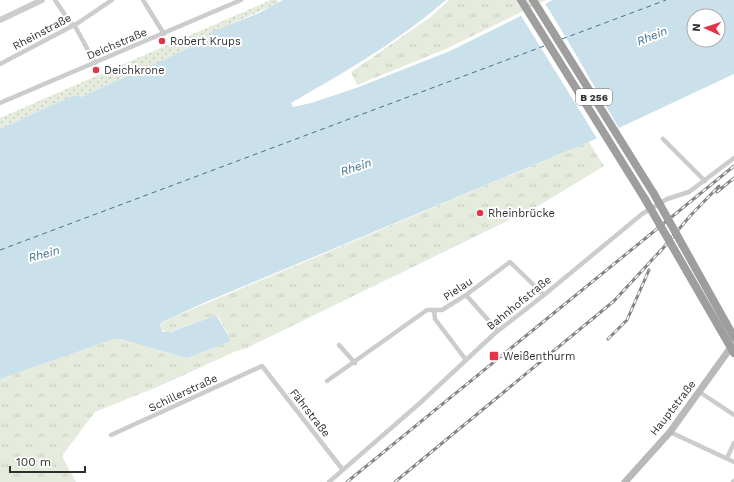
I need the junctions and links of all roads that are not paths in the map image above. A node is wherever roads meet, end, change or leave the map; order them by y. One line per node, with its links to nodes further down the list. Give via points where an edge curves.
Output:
1 (42, 0): 8 (street)
2 (55, 0): 9 (street)
3 (112, 0): 9 (street, Rheinstraße)
4 (143, 0): 10 (street)
5 (241, 0): 10 (street, Deichstraße)
6 (522, 0): 24 (highway, B 256, bridge, via 656,217)
7 (533, 0): 21 (highway, B 256, bridge, via 647,184)
8 (0, 20)
9 (73, 25): 11 (street); 12 (street, Rheinstraße)
10 (164, 34): 11 (street, Deichstraße)
11 (95, 63): 13 (street, Deichstraße)
12 (0, 64)
13 (0, 103)
14 (663, 138): 16 (street)
15 (734, 158): 16 (street, Bahnhofstraße)
16 (705, 181): 18 (street, Bahnhofstraße, via 689,192 651,207)
17 (466, 295): 18 (street, Pielau, via 510,262); 19 (street, Pielau, via 442,310); 20 (street)
18 (544, 295): 20 (street, Bahnhofstraße)
19 (434, 310): 25 (street, via 434,319); 26 (street, Pielau, via 427,310)
20 (498, 331): 25 (street, Bahnhofstraße)
21 (734, 337)
22 (734, 343): 29 (main road, Hauptstraße)
23 (339, 345): 26 (street)
24 (734, 353)
25 (466, 360): 36 (street, Bahnhofstraße)
26 (355, 363): 28 (street, Pielau)
27 (262, 366): 32 (street, Schillerstraße); 36 (street, Fährstraße)
28 (327, 381)
29 (700, 393): 30 (street); 31 (main road, Hauptstraße)
30 (734, 415)
31 (670, 432): 34 (street); 38 (main road, Hauptstraße)
32 (111, 435)
33 (734, 443): 34 (street)
34 (727, 458): 35 (street)
35 (734, 462)
36 (343, 470): 37 (street, Bahnhofstraße)
37 (329, 482)
38 (624, 482)

